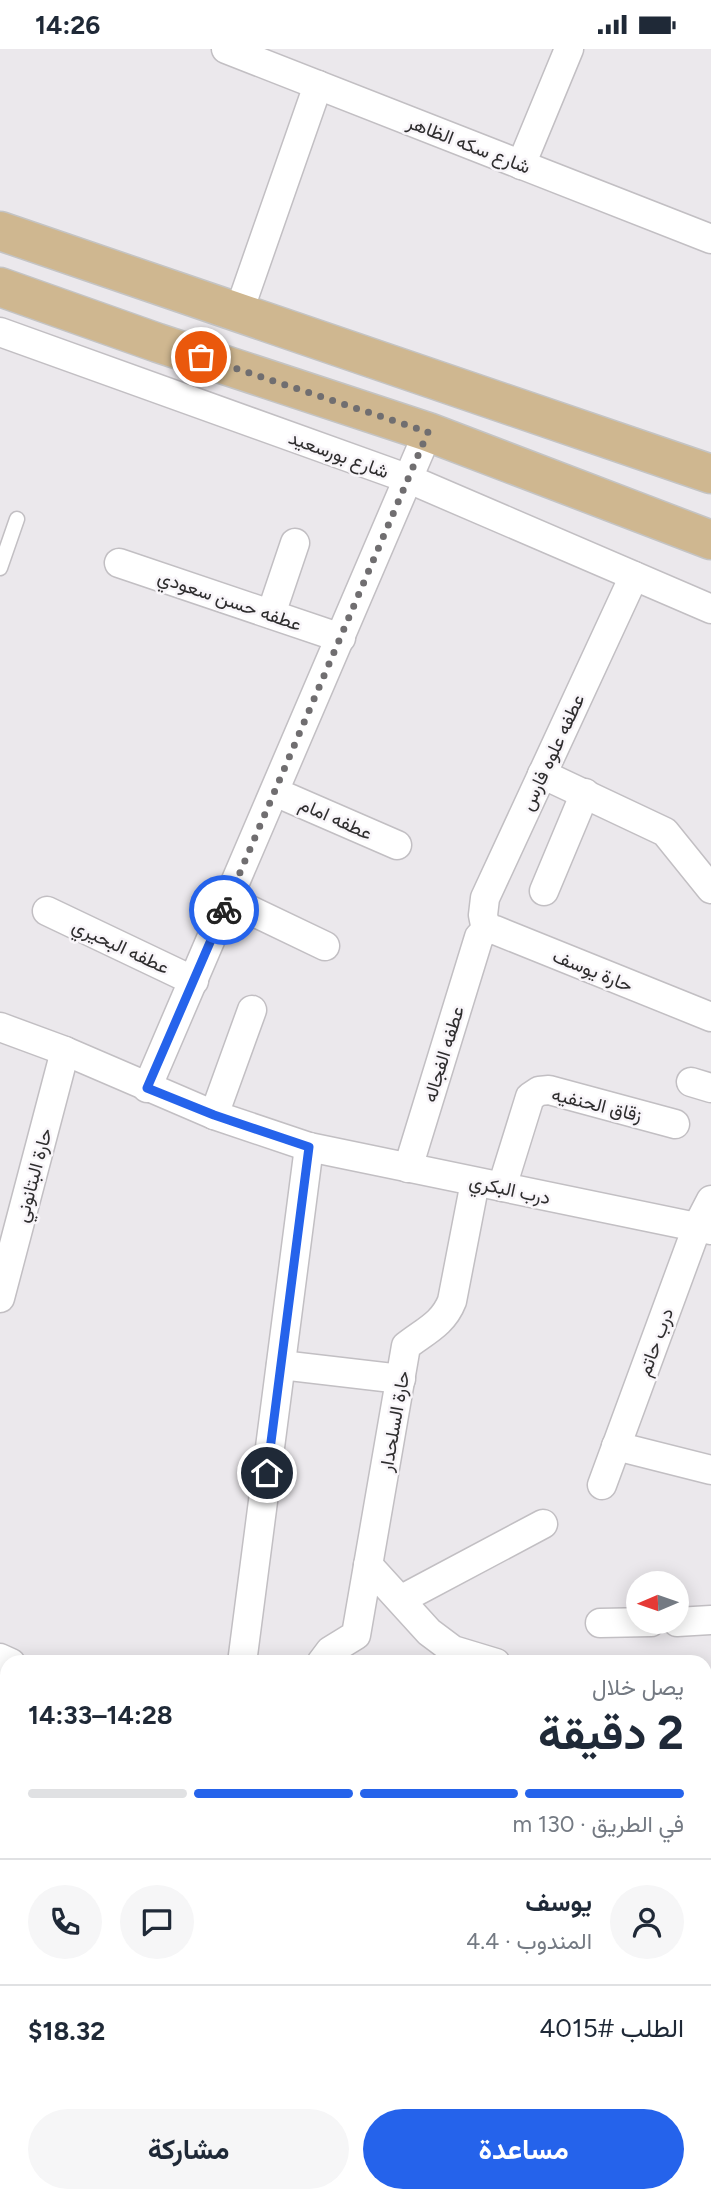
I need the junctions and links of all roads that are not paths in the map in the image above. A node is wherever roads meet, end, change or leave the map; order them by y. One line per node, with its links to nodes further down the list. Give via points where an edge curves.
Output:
1 (228, 49): 3 (street, شارع سكه الظاهر)
2 (569, 49): 4 (street)
3 (318, 85): 4 (street, شارع سكه الظاهر); 8 (street)
4 (521, 165): 6 (street, شارع سكه الظاهر)
5 (0, 231): 8 (main road)
6 (711, 239)
7 (0, 287): 10 (main road)
8 (239, 314): 11 (main road)
9 (0, 332): 12 (street, شارع بورسعيد)
10 (428, 432): 12 (street); 14 (main road)
11 (711, 474)
12 (409, 479): 18 (street, شارع بورسعيد); 21 (street)
13 (17, 519): 17 (lane)
14 (711, 540)
15 (295, 543): 20 (street)
16 (120, 563): 20 (street, عطفه حسن سعودي)
17 (0, 568)
18 (634, 576): 19 (street, شارع بورسعيد); 22 (street, عطفه علوه فارس)
19 (711, 609)
20 (271, 614): 21 (street, عطفه حسن سعودي)
21 (341, 638): 23 (street)
22 (542, 774): 24 (street); 30 (street, عطفه علوه فارس, via 485,898)
23 (275, 792): 25 (street, عطفه امام); 28 (street)
24 (585, 793): 26 (street, via 664,832); 27 (street)
25 (397, 845)
26 (711, 889)
27 (544, 891)
28 (229, 899): 31 (street); 32 (street)
29 (47, 911): 32 (street, عطفه البحيري)
30 (482, 935): 34 (street, حارة يوسف, via 495,930); 41 (street, عطفه الفجاله)
31 (325, 946)
32 (194, 981): 37 (street)
33 (252, 1010): 38 (street)
34 (711, 1017)
35 (0, 1027): 36 (street, درب البكري)
36 (65, 1051): 37 (street, درب البكري); 45 (street, حارة البتانوني)
37 (147, 1088): 38 (street, درب البكري)
38 (214, 1115): 40 (street, درب البكري)
39 (675, 1124): 42 (street, زقاق الحنفيه, via 539,1091 530,1097)
40 (309, 1147): 41 (street, درب البكري); 46 (street)
41 (408, 1168): 42 (street, درب البكري)
42 (488, 1184): 44 (street, درب البكري); 47 (street, حارة السلحدار, via 447,1313 439,1324 406,1346)
43 (711, 1200): 44 (street, درب حاتم)
44 (704, 1229): 48 (street, درب حاتم)
45 (0, 1298)
46 (281, 1365): 47 (street); 58 (street)
47 (401, 1379): 52 (street, حارة السلحدار)
48 (617, 1445): 49 (street); 50 (street, درب حاتم)
49 (711, 1470)
50 (602, 1485)
51 (543, 1524): 53 (street)
52 (368, 1565): 53 (street); 59 (street, حارة السلحدار, via 356,1635)
53 (401, 1599): 60 (street, via 429,1632 453,1650)
54 (711, 1620): 55 (street)
55 (690, 1621)
56 (626, 1622): 57 (street)
57 (600, 1623)
58 (243, 1655)
59 (327, 1655)
60 (470, 1655)

